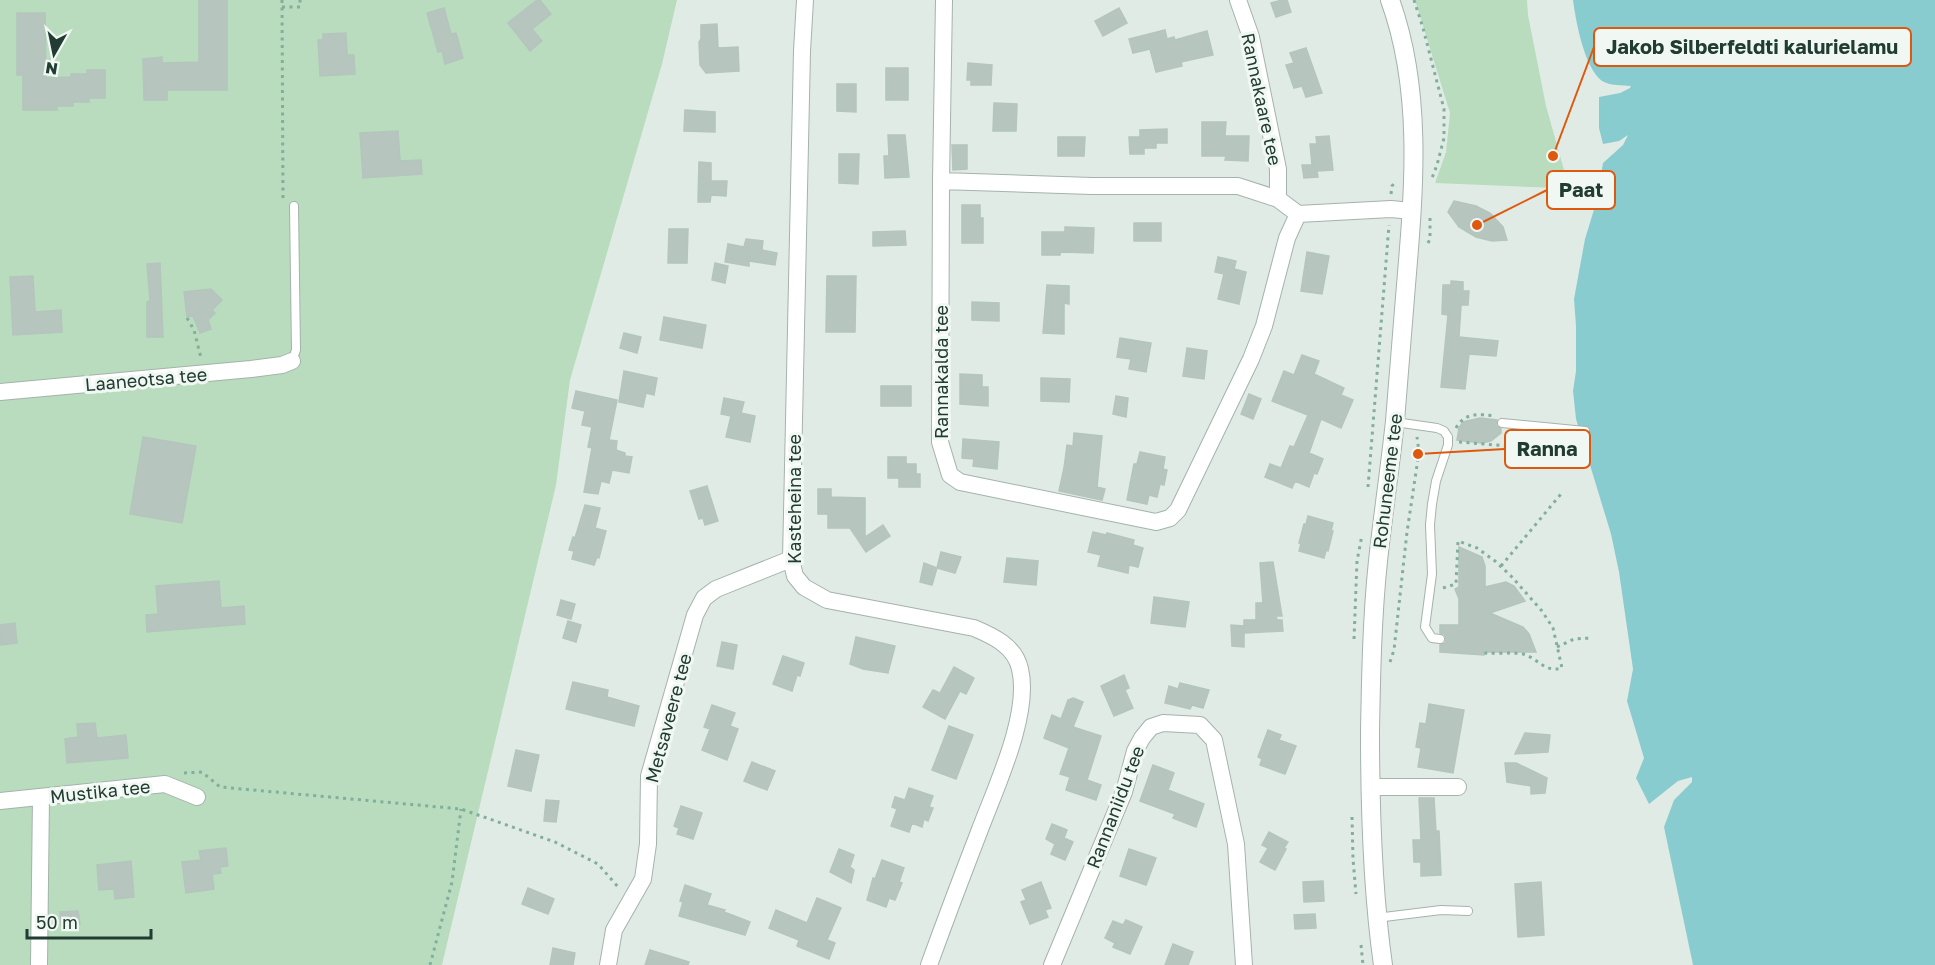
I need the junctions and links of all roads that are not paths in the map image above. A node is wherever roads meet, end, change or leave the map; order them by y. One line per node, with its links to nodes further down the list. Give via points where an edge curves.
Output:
1 (806, 0): 17 (street, Kasteheina tee)
2 (944, 0): 5 (street)
3 (1238, 0): 6 (street, Rannakaare tee, via 1251,37 1276,158)
4 (1390, 0): 8 (street, Rohuneeme tee, via 1411,99)
5 (941, 182): 6 (street, via 1238,186); 9 (street, Rannakalda tee, via 940,442 950,475 960,482 1156,522 1170,518 1178,510 1251,359 1264,326 1287,238)
6 (1278, 199): 9 (street)
7 (294, 206): 10 (lane, via 296,350)
8 (1412, 211): 9 (street); 12 (street, Rohuneeme tee)
9 (1298, 214)
10 (292, 361): 11 (street, Laaneotsa tee, via 251,369)
11 (0, 392)
12 (1395, 422): 14 (lane); 19 (street, Rohuneeme tee, via 1371,642)
13 (1506, 423): 15 (lane)
14 (1444, 431): 16 (lane); 18 (lane, via 1448,445 1432,504 1432,574 1425,627 1432,638)
15 (1585, 431)
16 (1456, 433)
17 (791, 559): 27 (street, Metsaveere tee, via 716,589 704,598 695,615 649,777 643,879 614,930); 28 (street, Kasteheina tee, via 795,576 804,587 827,600 974,628 996,637 1011,651 1020,669 1022,706 1012,745)
18 (1440, 639)
19 (1370, 787): 20 (street); 25 (street, Rohuneeme tee)
20 (1458, 787)
21 (41, 797): 22 (street, Mustika tee, via 165,784); 23 (street, Mustika tee); 26 (street)
22 (197, 797)
23 (0, 801)
24 (1468, 911): 25 (lane, via 1441,910)
25 (1376, 918): 31 (street, Rohuneeme tee)
26 (39, 965)
27 (608, 965)
28 (928, 965)
29 (1052, 965): 30 (street, Rannaniidu tee, via 1124,792 1135,751 1151,728 1163,723 1200,725 1214,740 1236,844)
30 (1244, 965)
31 (1383, 965)

